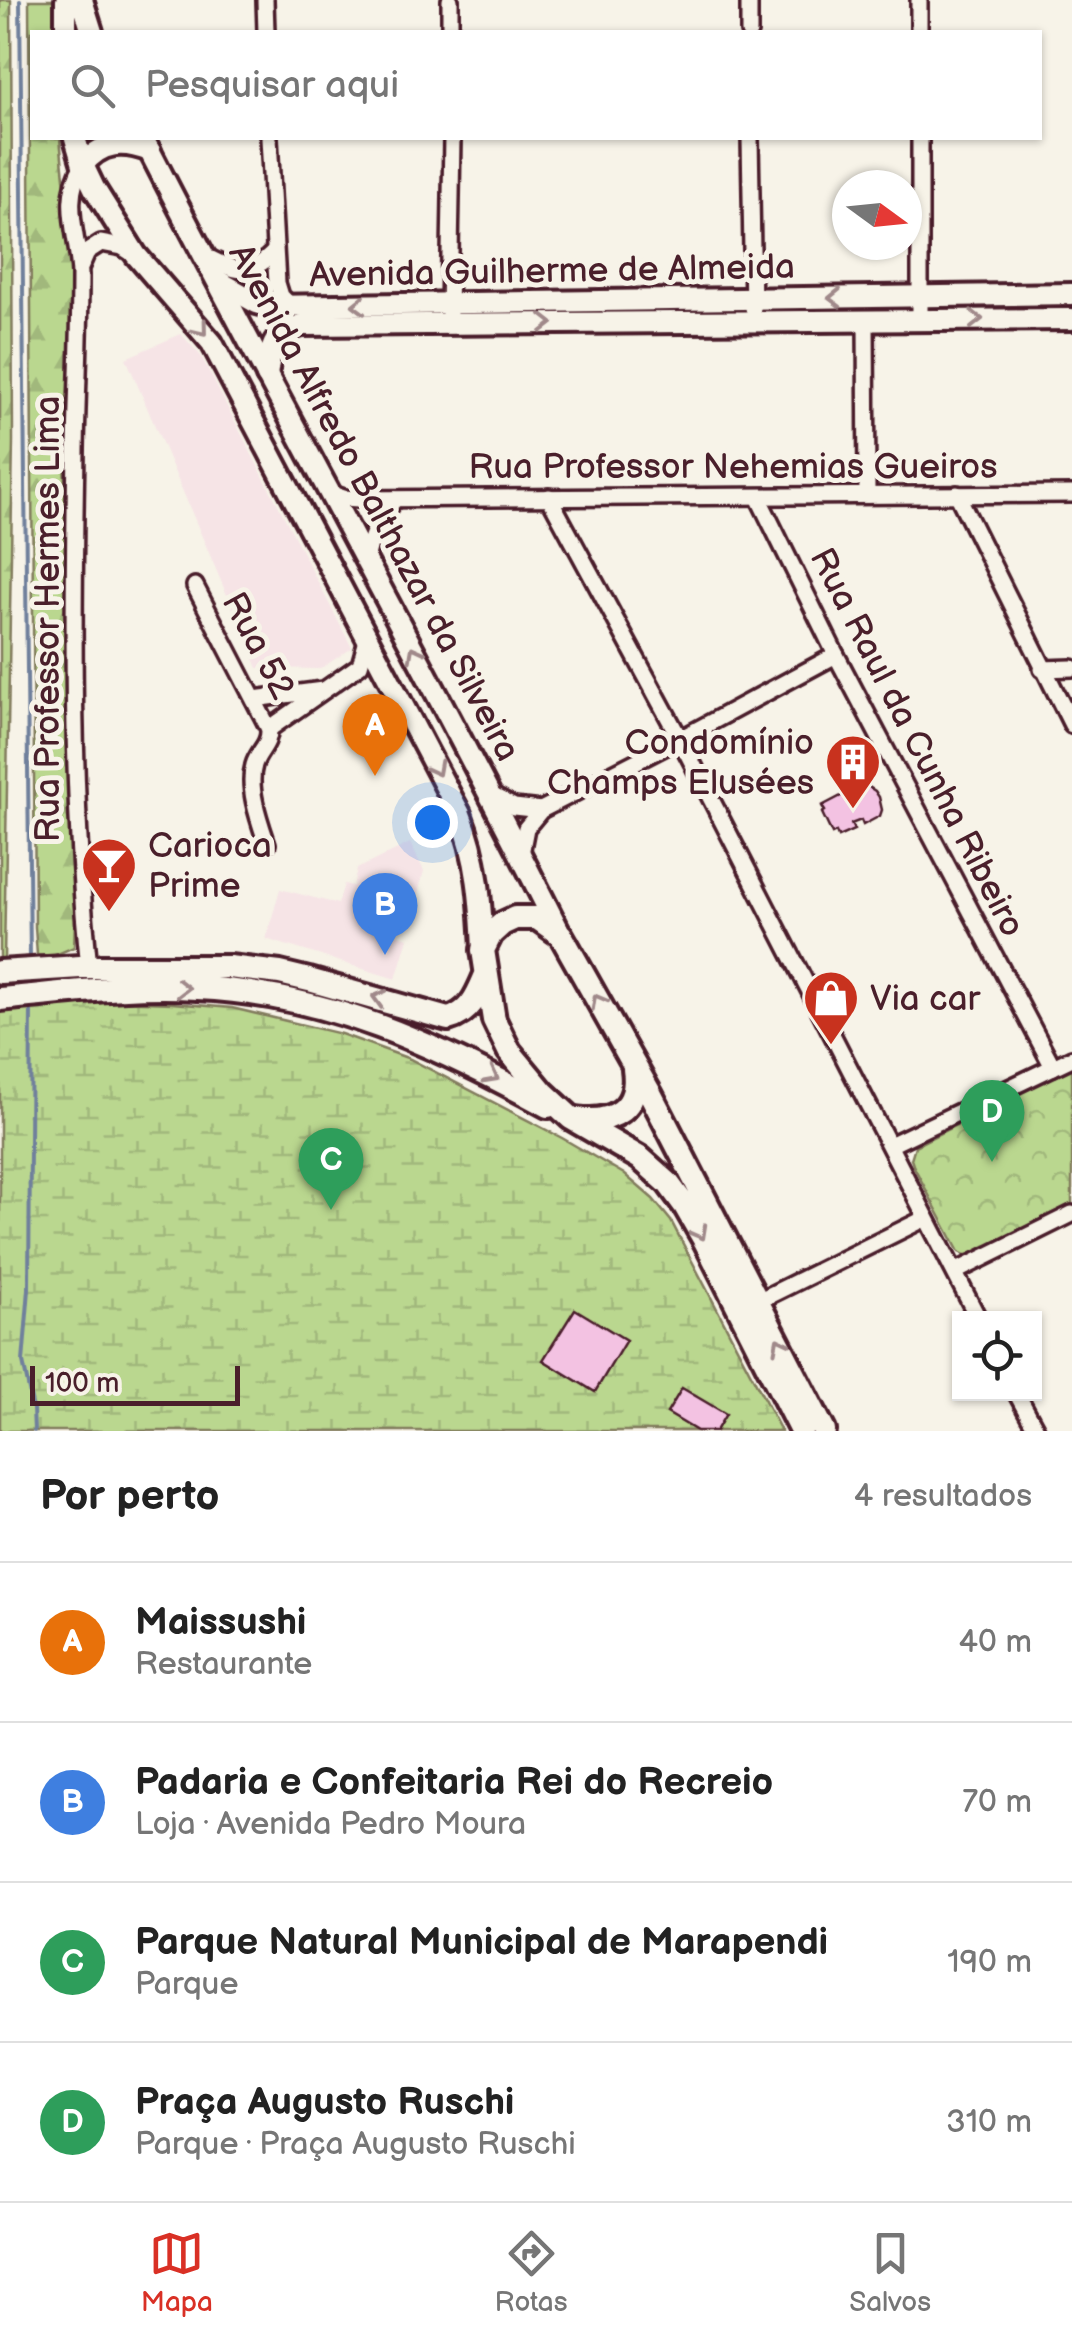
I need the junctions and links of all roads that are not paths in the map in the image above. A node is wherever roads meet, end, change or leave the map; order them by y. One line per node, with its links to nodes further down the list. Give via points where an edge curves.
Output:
1 (66, 0): 7 (street)
2 (82, 0): 8 (street)
3 (265, 0): 9 (street)
4 (450, 0): 10 (street)
5 (749, 0): 11 (street)
6 (919, 0): 12 (street)
7 (66, 30)
8 (91, 30)
9 (266, 30)
10 (450, 30)
11 (749, 30)
12 (920, 30)
13 (76, 140): 19 (street, Avenida Alfredo Balthazar da Silveira)
14 (268, 140): 20 (street)
15 (452, 140): 29 (street)
16 (750, 140): 27 (street)
17 (920, 140): 26 (street)
18 (147, 144): 19 (street, via 105,146); 22 (street, Avenida Alfredo Balthazar da Silveira)
19 (82, 164): 21 (street, Avenida Alfredo Balthazar da Silveira); 23 (street, Rua Professor Hermes Lima, via 71,192)
20 (274, 252): 22 (street, via 246,270); 28 (street, via 279,292)
21 (136, 255): 23 (street, via 101,243 87,252); 44 (street, Avenida Alfredo Balthazar da Silveira, one-way to 44, via 212,343)
22 (205, 256): 24 (street, Avenida Alfredo Balthazar da Silveira)
23 (80, 270): 61 (street, Rua Professor Hermes Lima, via 75,724)
24 (219, 281): 28 (street, Avenida Guilherme de Almeida, via 264,305); 34 (street, Avenida Alfredo Balthazar da Silveira)
25 (1072, 294): 26 (street, Avenida Guilherme de Almeida)
26 (920, 296): 27 (street, Avenida Guilherme de Almeida, one-way to 27); 32 (street)
27 (753, 299): 29 (street, Avenida Guilherme de Almeida); 33 (street)
28 (291, 306): 29 (street, Avenida Guilherme de Almeida, one-way to 28)
29 (449, 313): 33 (street, Avenida Guilherme de Almeida, one-way to 33); 34 (street, Avenida Guilherme de Almeida, via 291,328 272,347)
30 (1072, 319): 32 (street, Avenida Guilherme de Almeida, one-way to 30)
31 (866, 320): 32 (street, Avenida Guilherme de Almeida); 33 (street, Avenida Guilherme de Almeida); 38 (street)
32 (920, 320)
33 (753, 321)
34 (267, 376): 35 (street, Avenida Alfredo Balthazar da Silveira)
35 (329, 492): 41 (street, Rua Professor Nehemias Gueiros); 42 (street, Avenida Alfredo Balthazar da Silveira)
36 (956, 494): 37 (street, Rua Professor Nehemias Gueiros); 38 (street, Rua Professor Nehemias Gueiros); 48 (street)
37 (1072, 494)
38 (867, 495): 40 (street, Rua Professor Nehemias Gueiros)
39 (549, 497): 40 (street, Rua Professor Nehemias Gueiros); 41 (street, Rua Professor Nehemias Gueiros); 54 (street)
40 (758, 497): 45 (street, Rua Raul da Cunha Ribeiro)
41 (395, 499): 42 (street, via 369,539)
42 (366, 562): 55 (street, Avenida Alfredo Balthazar da Silveira, one-way to 42)
43 (194, 586): 51 (street, Rua 52)
44 (368, 640): 46 (street); 49 (street, Avenida Alfredo Balthazar da Silveira)
45 (836, 655): 54 (street); 67 (street, Rua Raul da Cunha Ribeiro)
46 (360, 666): 49 (street); 50 (street)
47 (1072, 668): 48 (street)
48 (1042, 669): 52 (street)
49 (387, 675): 60 (street, Avenida Alfredo Balthazar da Silveira, one-way to 60, via 469,836)
50 (326, 690): 51 (street); 53 (street)
51 (254, 699): 53 (street, Rua 52)
52 (1072, 725)
53 (269, 729): 57 (street, Rua 52, via 252,773)
54 (680, 739): 56 (street); 69 (street)
55 (490, 795): 56 (street, via 514,808); 58 (street, Avenida Alfredo Balthazar da Silveira)
56 (541, 810): 58 (street, via 526,828)
57 (267, 844)
58 (520, 854): 59 (street, Avenida Alfredo Balthazar da Silveira)
59 (561, 935): 60 (main road, via 538,918 514,918 491,934); 66 (main road, Avenida Alfredo Balthazar da Silveira, one-way to 59)
60 (483, 950): 63 (main road, Avenida Alfredo Balthazar da Silveira)
61 (84, 967): 62 (main road); 63 (main road, one-way to 61, via 467,1010 448,1019 280,973)
62 (0, 972)
63 (486, 977): 68 (main road, Avenida Alfredo Balthazar da Silveira, via 494,1020 510,1051)
64 (0, 999): 68 (main road, one-way to 68, via 196,988 262,995 383,1027 465,1061)
65 (1072, 1058): 67 (street)
66 (634, 1067): 68 (main road, via 633,1094 616,1116); 73 (main road, Avenida Alfredo Balthazar da Silveira)
67 (1054, 1067): 69 (street)
68 (571, 1118): 76 (main road, Avenida Alfredo Balthazar da Silveira, one-way to 76, via 640,1158 685,1206)
69 (890, 1145): 71 (street)
70 (1072, 1214): 72 (street)
71 (926, 1218): 72 (street); 73 (street)
72 (955, 1272): 74 (street)
73 (758, 1301): 77 (main road, Avenida Alfredo Balthazar da Silveira, one-way to 73)
74 (974, 1311)
75 (1021, 1401): 78 (street)
76 (802, 1431)
77 (824, 1431)
78 (1037, 1431)

